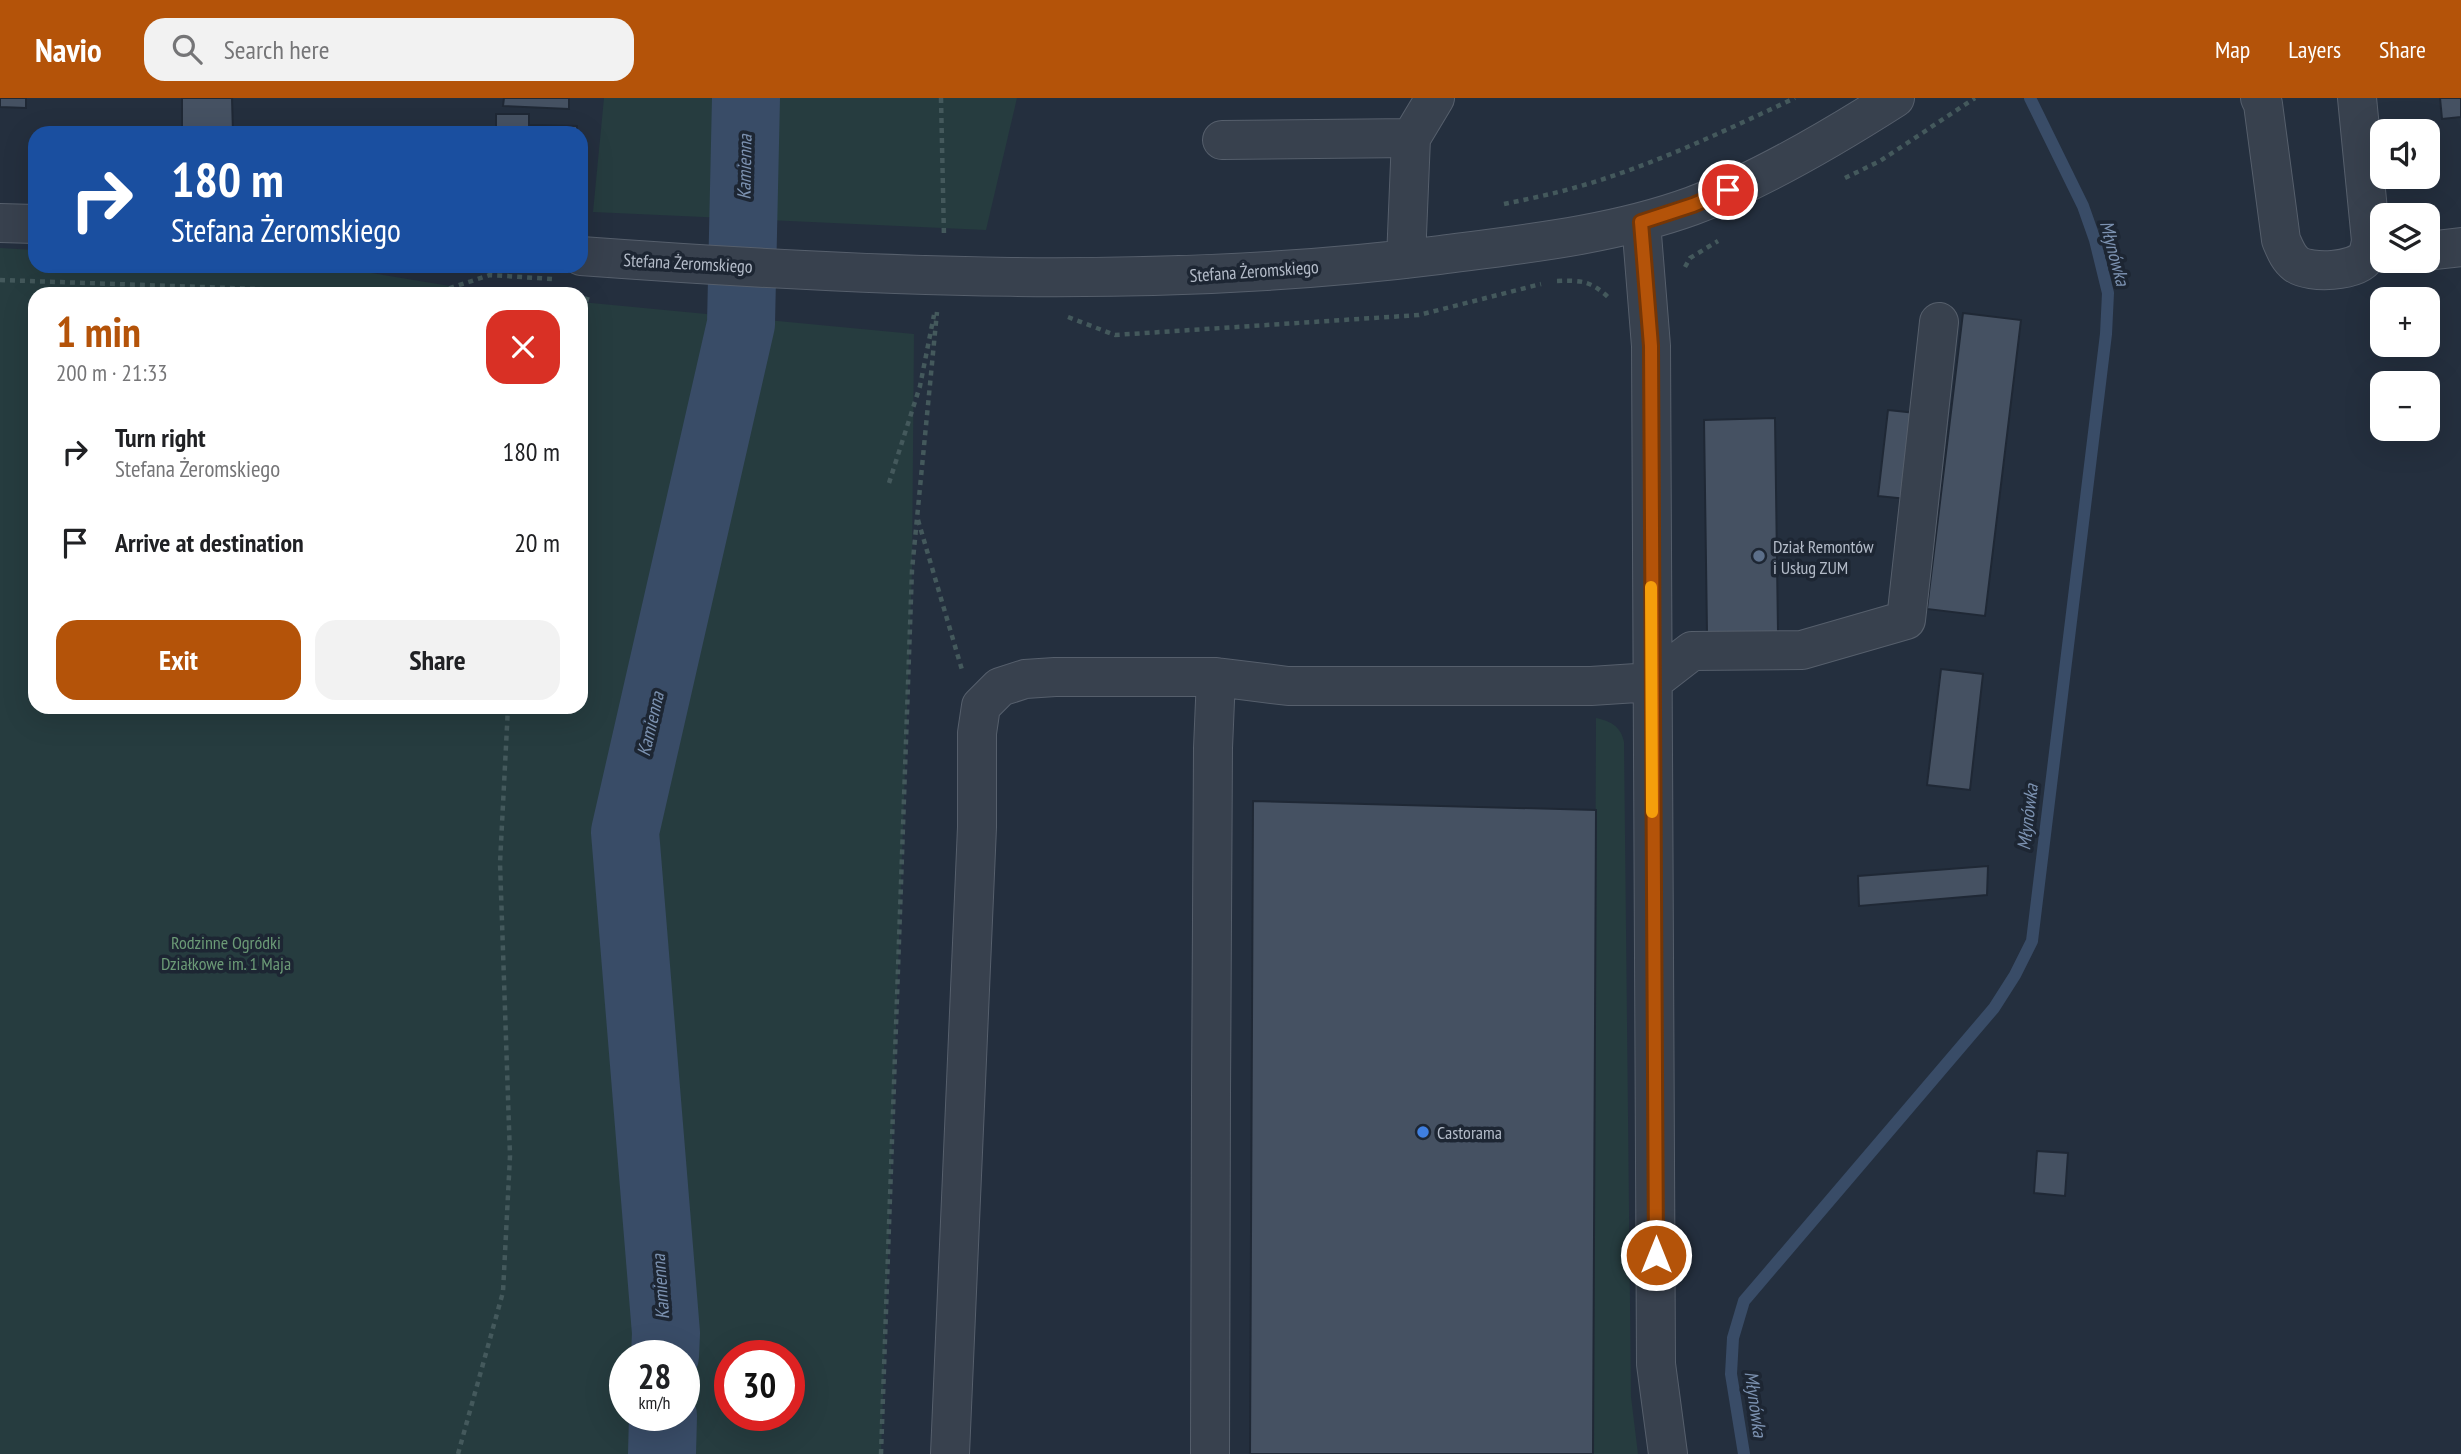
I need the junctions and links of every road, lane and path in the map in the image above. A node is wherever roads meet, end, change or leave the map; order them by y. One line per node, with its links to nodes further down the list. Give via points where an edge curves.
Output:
1 (1436, 98): 6 (street)
2 (1795, 98): 8 (path, via 1624,171)
3 (1895, 98): 10 (street, Stefana Żeromskiego, via 1746,182)
4 (2260, 98): 16 (street, via 2281,240 2287,254 2313,271 2352,267)
5 (2357, 98): 9 (street)
6 (1411, 138): 7 (street); 15 (street)
7 (1222, 140)
8 (1494, 207)
9 (2370, 216)
10 (1641, 222): 15 (street, Stefana Żeromskiego); 26 (street, via 1651,346)
11 (0, 223): 12 (street)
12 (28, 224)
13 (2461, 247): 14 (street)
14 (2440, 249)
15 (1406, 259): 17 (street, Stefana Żeromskiego, via 1189,276 877,274 627,260)
16 (2370, 259)
17 (588, 269)
18 (547, 273): 21 (path, via 490,275)
19 (0, 280): 20 (path)
20 (246, 287)
21 (453, 287)
22 (937, 311): 24 (path)
23 (1939, 321): 26 (street, via 1906,620 1802,650 1692,651)
24 (917, 516): 27 (path, via 970,699); 30 (path)
25 (1216, 677): 26 (street, via 1288,686); 27 (street, via 1025,679 1000,687); 32 (street)
26 (1652, 682): 33 (street, via 1656,1364)
27 (981, 706): 31 (street)
28 (508, 714): 29 (path, via 500,863 510,1156 503,1292)
29 (458, 1454)
30 (881, 1454)
31 (950, 1454)
32 (1210, 1454)
33 (1668, 1454)

